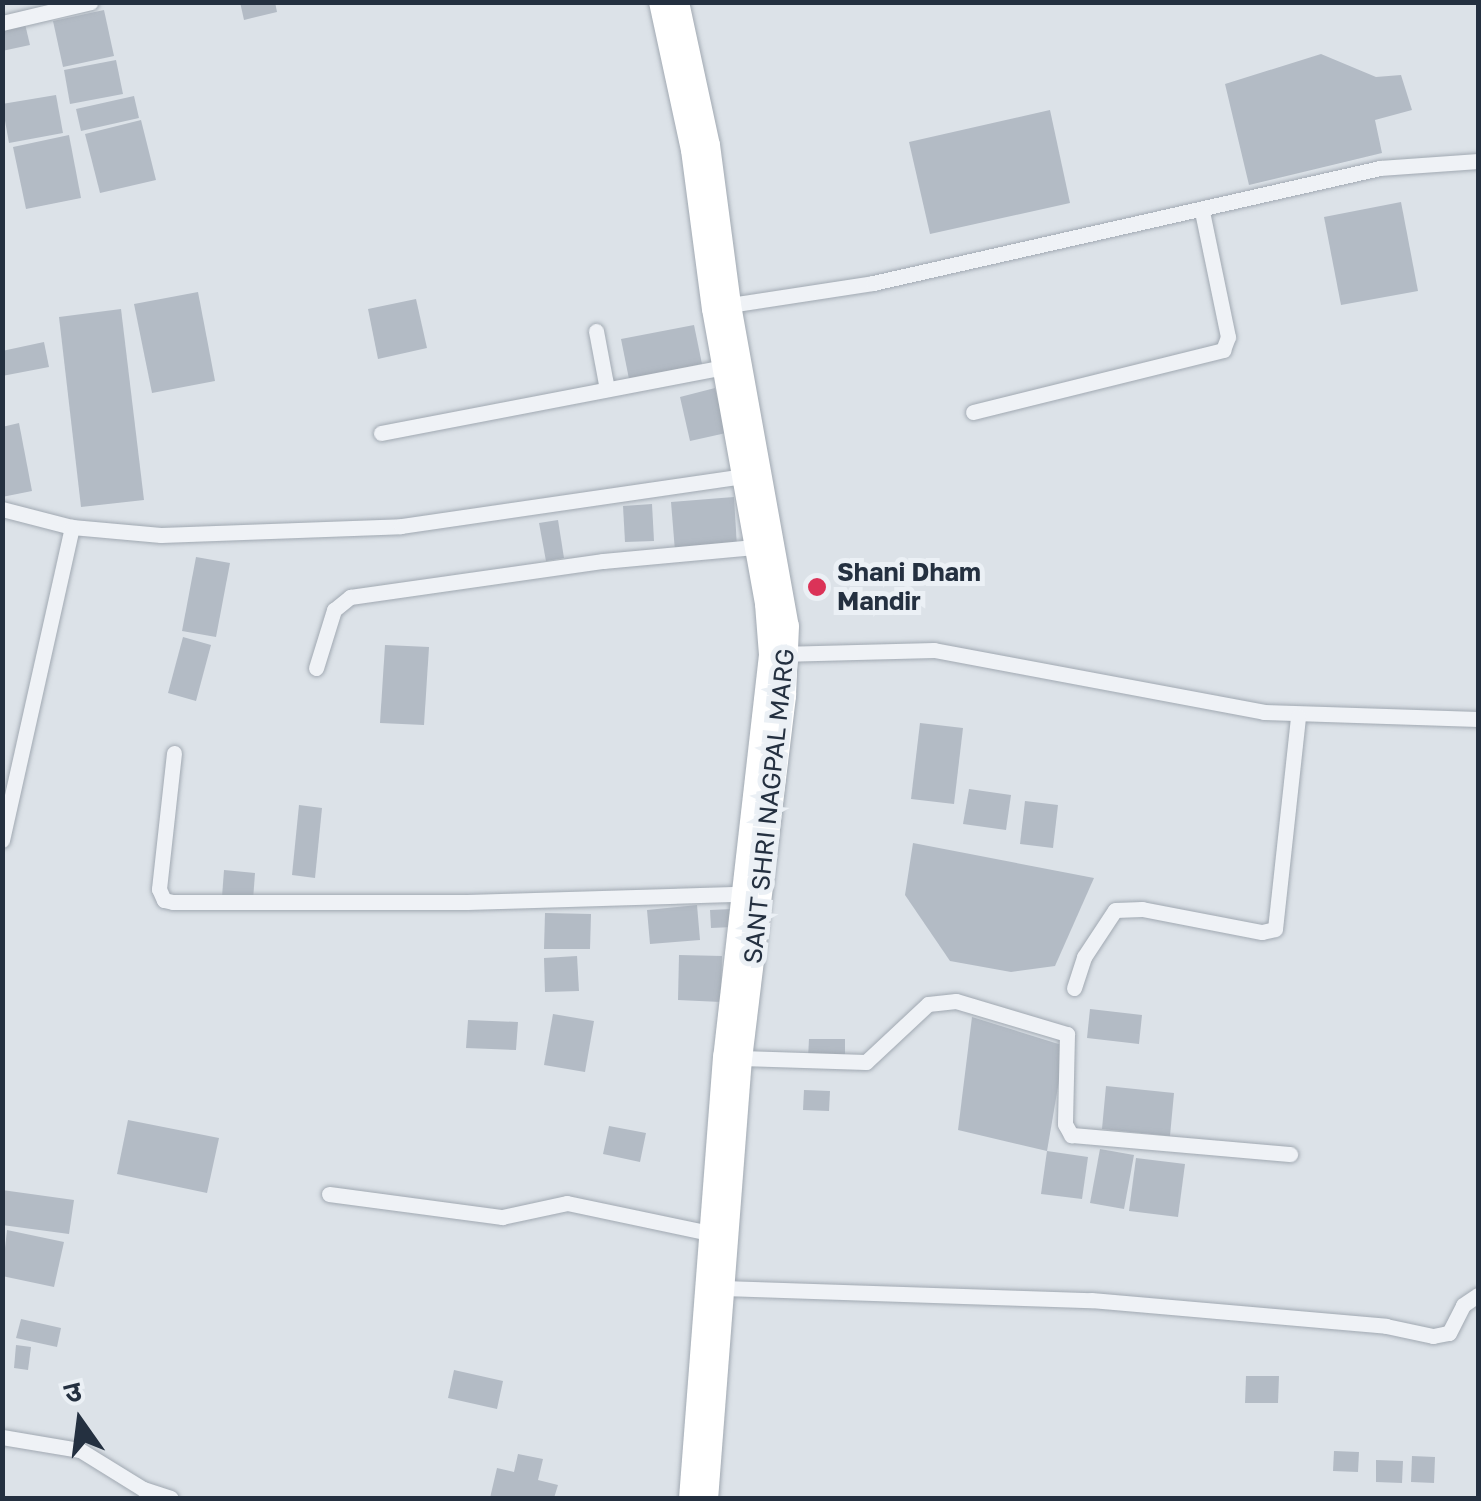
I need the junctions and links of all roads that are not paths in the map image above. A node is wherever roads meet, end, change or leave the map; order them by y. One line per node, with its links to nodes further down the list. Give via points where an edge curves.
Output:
1 (91, 2): 4 (street)
2 (660, 2): 9 (main road, SANT SHRI NAGPAL MARG, via 692,150)
3 (678, 2): 7 (main road, SANT SHRI NAGPAL MARG, via 709,145)
4 (2, 23)
5 (1478, 161): 6 (street, via 1380,168)
6 (1202, 211): 7 (street, via 873,283); 11 (street, via 1228,338 1223,350)
7 (730, 305): 17 (main road, SANT SHRI NAGPAL MARG, via 784,600)
8 (596, 331): 10 (street)
9 (722, 367): 10 (street); 13 (main road, SANT SHRI NAGPAL MARG)
10 (607, 389): 12 (street)
11 (973, 412)
12 (381, 434)
13 (742, 476): 15 (street, via 401,526 161,535); 16 (main road, SANT SHRI NAGPAL MARG)
14 (2, 509): 15 (street)
15 (72, 528): 22 (street)
16 (754, 547): 17 (main road, SANT SHRI NAGPAL MARG); 18 (street, via 350,597 334,610)
17 (779, 654): 19 (street, via 934,650); 23 (main road, SANT SHRI NAGPAL MARG); 25 (main road, SANT SHRI NAGPAL MARG)
18 (316, 668)
19 (1298, 716): 20 (street); 24 (street, via 1275,929 1142,908 1115,910 1089,948)
20 (1478, 719)
21 (174, 753): 23 (street, via 159,888 164,900 466,902)
22 (2, 840)
23 (741, 894): 28 (main road, SANT SHRI NAGPAL MARG)
24 (1074, 988)
25 (741, 1058): 26 (street, via 866,1062 928,1004 956,1001 1067,1034 1065,1124 1071,1135); 29 (main road, SANT SHRI NAGPAL MARG)
26 (1290, 1154)
27 (329, 1194): 28 (street, via 502,1217 567,1203)
28 (709, 1233): 33 (main road, SANT SHRI NAGPAL MARG)
29 (723, 1288): 30 (street, via 1091,1300 1386,1326 1433,1336 1449,1333 1463,1304); 34 (main road, SANT SHRI NAGPAL MARG)
30 (1478, 1295)
31 (2, 1437): 32 (street, via 73,1448 143,1489)
32 (172, 1498)
33 (690, 1498)
34 (707, 1498)

